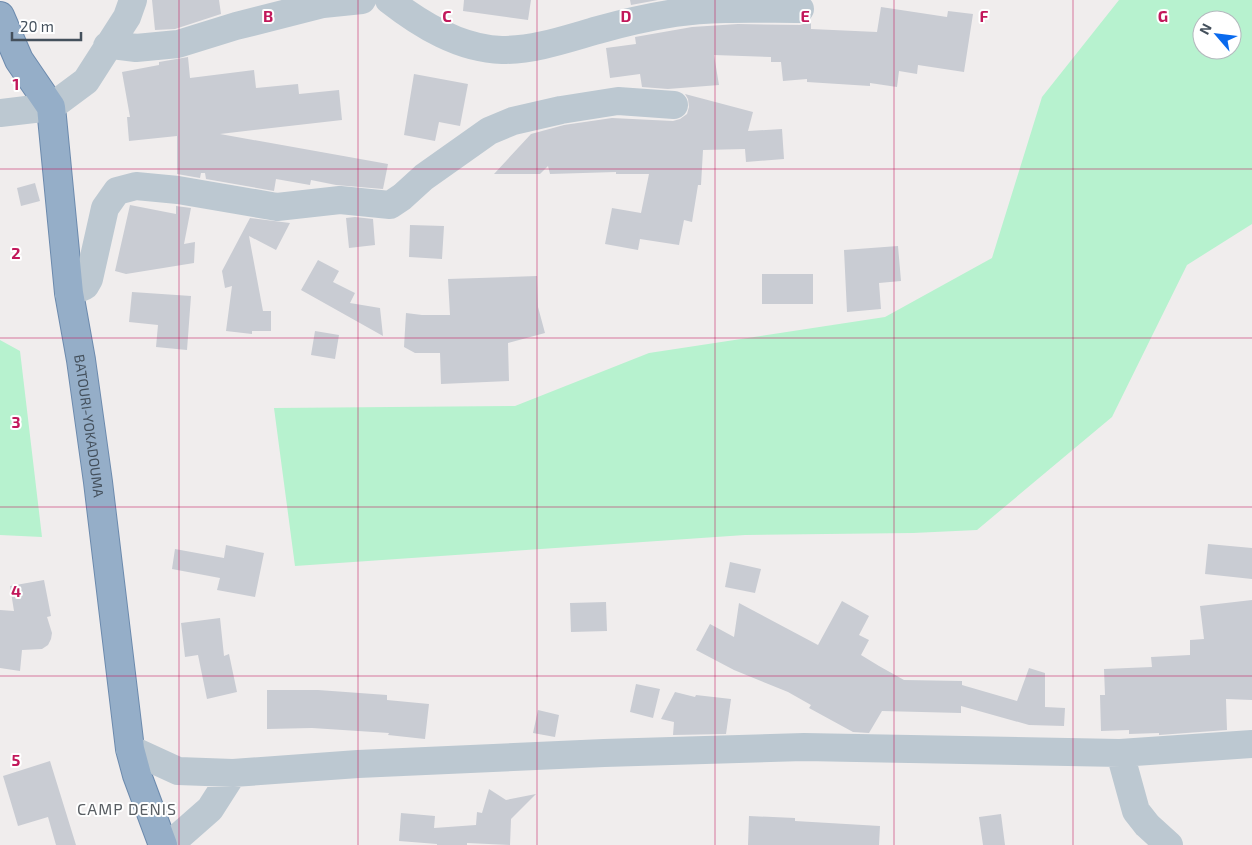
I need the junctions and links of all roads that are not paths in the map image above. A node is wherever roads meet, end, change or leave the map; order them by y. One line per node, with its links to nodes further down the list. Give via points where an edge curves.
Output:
1 (133, 0): 6 (street, via 128,17)
2 (362, 0): 6 (street, via 323,4 178,44 136,48)
3 (389, 0): 4 (street, via 411,18 450,38 502,50 541,46 612,26 697,10)
4 (800, 9)
5 (0, 16): 8 (highway, BATOURI-YOKADOUMA, via 19,60)
6 (107, 46): 8 (street, via 86,81)
7 (674, 105): 10 (street, via 618,102 513,121 489,130 390,205 340,200 277,207 178,190 136,186 117,190 105,208 89,280 85,286)
8 (51, 106): 9 (street); 10 (highway, BATOURI-YOKADOUMA)
9 (0, 113)
10 (69, 293): 12 (highway, BATOURI-YOKADOUMA, via 98,482)
11 (1252, 744): 13 (street)
12 (130, 749): 14 (street, via 178,771); 15 (highway, BATOURI-YOKADOUMA)
13 (1120, 753): 14 (street, via 804,747 358,764); 17 (street, via 1136,811)
14 (233, 773): 16 (street, via 210,809)
15 (163, 845)
16 (169, 845)
17 (1169, 845)

